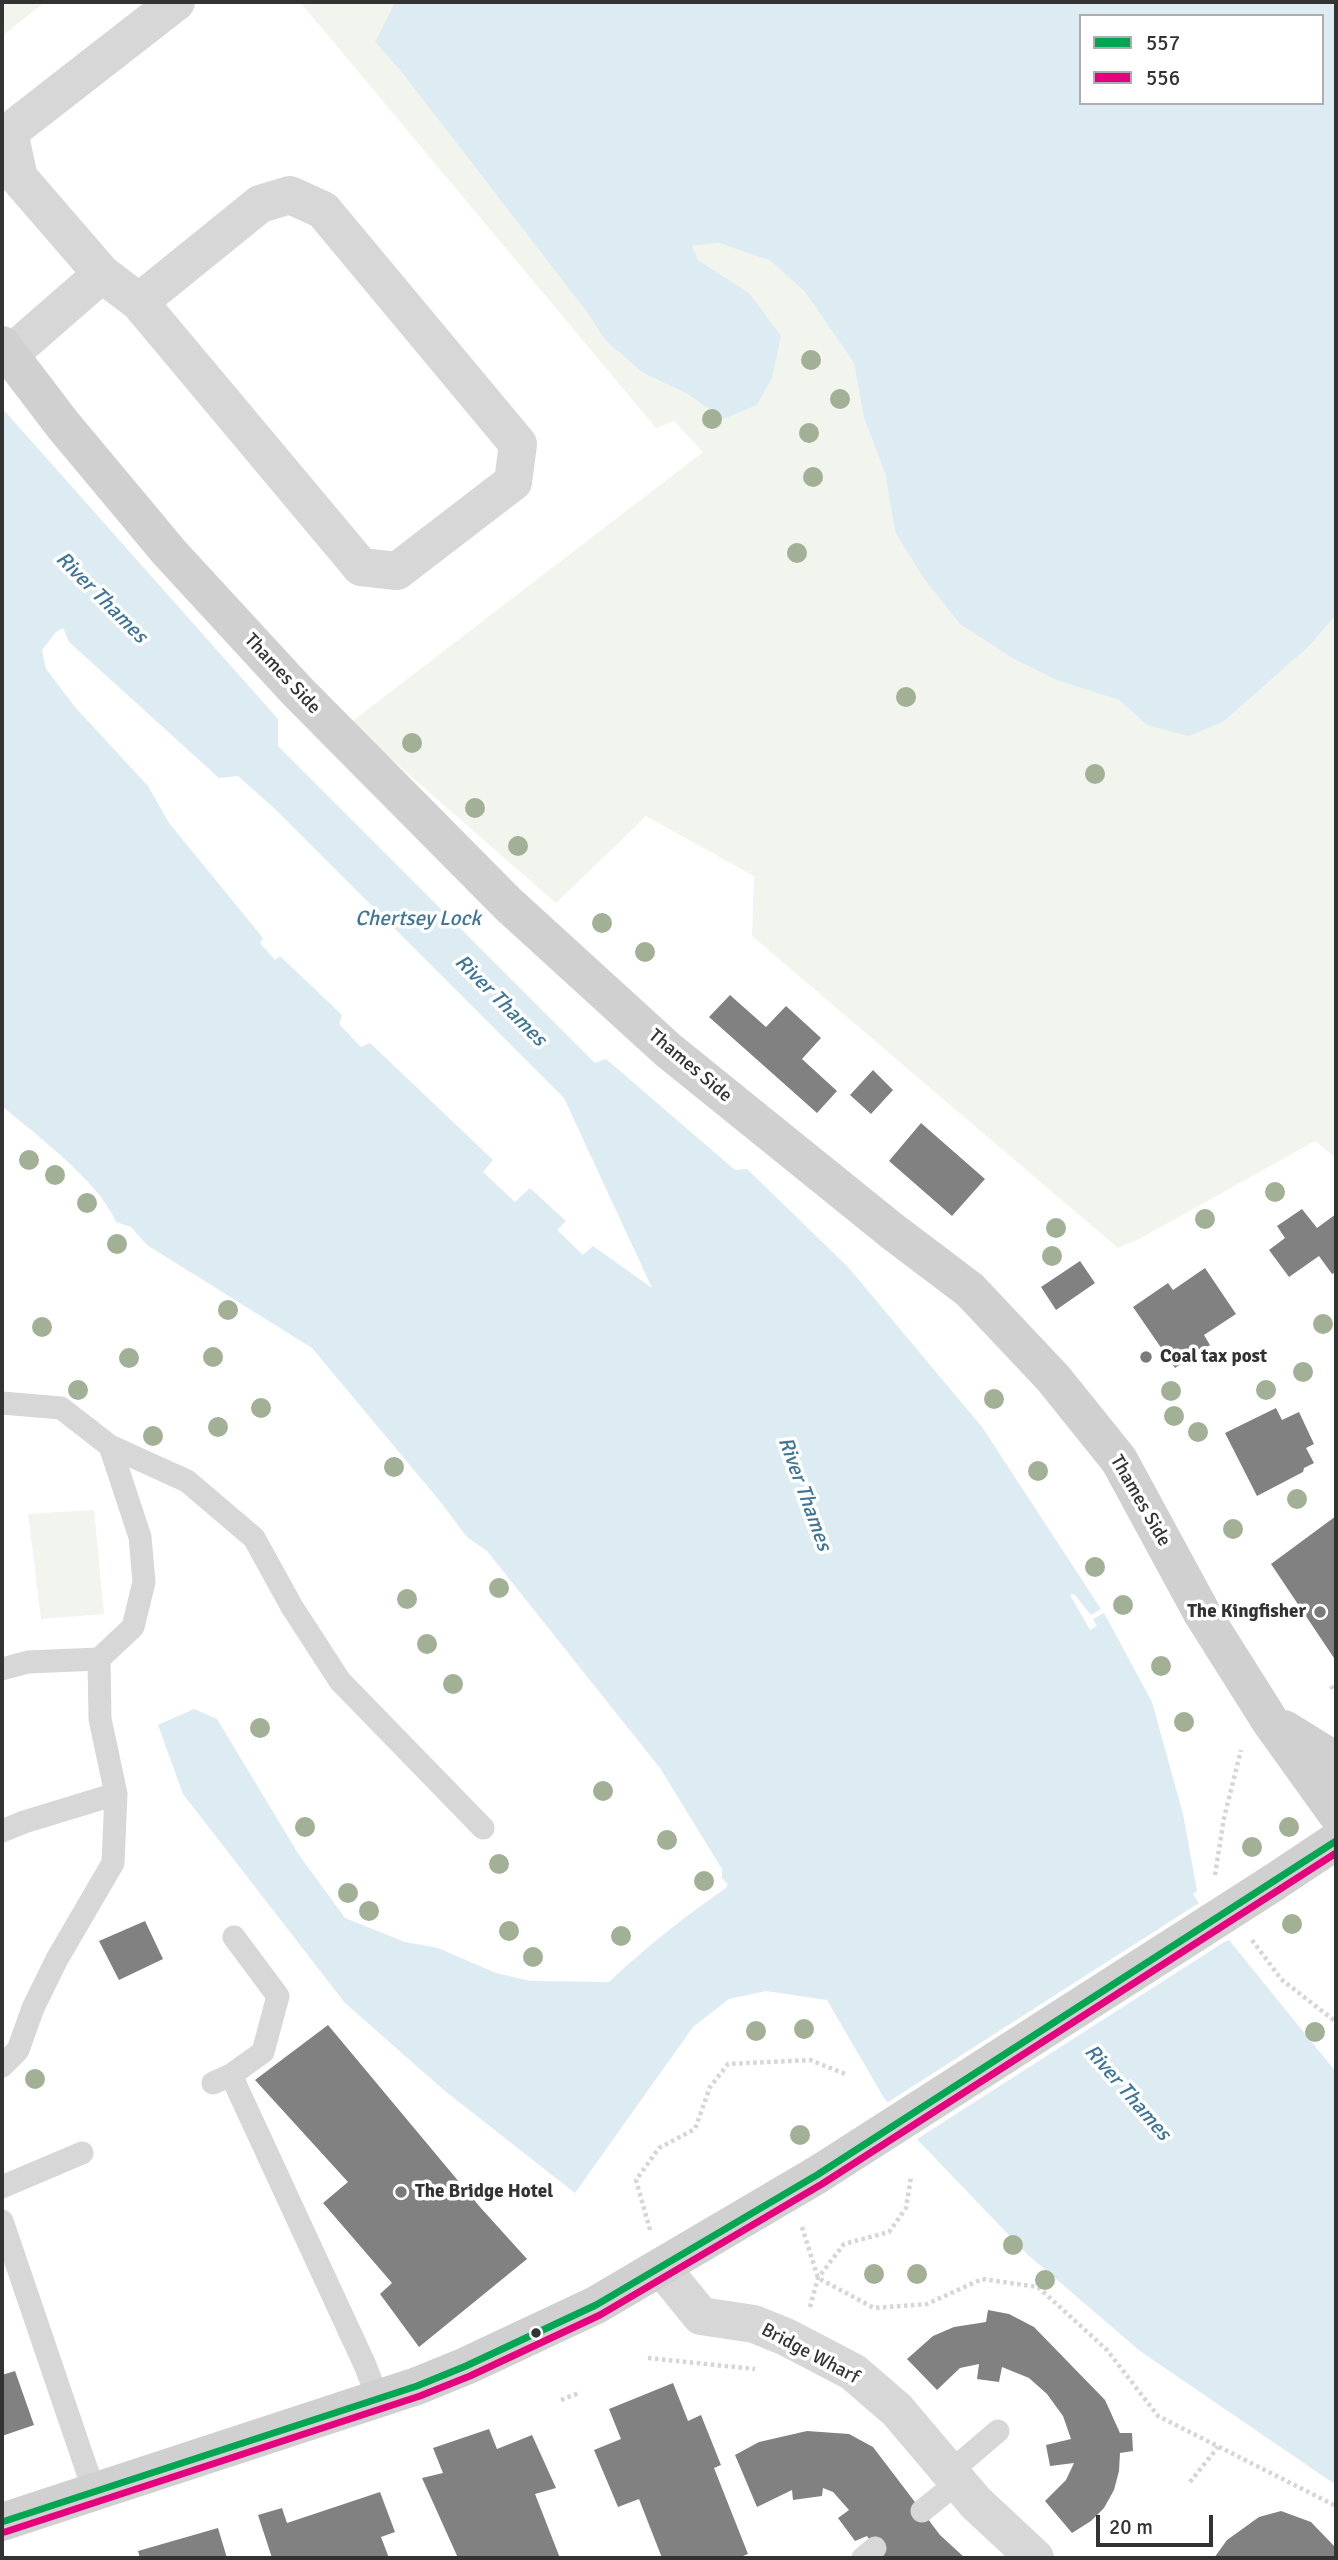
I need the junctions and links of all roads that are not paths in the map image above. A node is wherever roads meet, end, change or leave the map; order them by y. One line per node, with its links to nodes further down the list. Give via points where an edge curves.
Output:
1 (176, 2): 2 (street, via 9,132 19,177)
2 (102, 274): 3 (street); 4 (street)
3 (139, 302): 3 (street, via 361,567 397,571 513,482 518,444 323,210 290,195 260,204)
4 (6, 350): 9 (street, Thames Side, via 169,552 297,691 508,904 668,1050 970,1290 1053,1377 1119,1460 1202,1613)
5 (2, 1404): 6 (lane, via 61,1408)
6 (110, 1446): 7 (lane, via 140,1537 144,1582 133,1627); 13 (lane, via 187,1481 254,1538 340,1681)
7 (99, 1659): 8 (lane, via 28,1662); 11 (lane, via 100,1719)
8 (2, 1669)
9 (1257, 1730): 10 (street); 12 (street, Thames Side)
10 (1336, 1761)
11 (116, 1794): 14 (lane); 17 (lane, via 113,1863 57,1959 18,2050)
12 (1336, 1812)
13 (483, 1828)
14 (2, 1831)
15 (1336, 1841): 21 (street, bridge, via 817,2175)
16 (234, 1937): 22 (lane, via 278,1996 263,2052 222,2079)
17 (2, 2066)
18 (82, 2153): 19 (lane)
19 (2, 2187)
20 (2, 2221): 25 (lane)
21 (657, 2254): 22 (street, via 596,2305 466,2366); 24 (street, Bridge Wharf, via 701,2316 754,2324 853,2372 897,2410)
22 (379, 2399): 25 (street)
23 (998, 2431): 24 (lane)
24 (954, 2477): 26 (lane); 28 (street, Bridge Wharf)
25 (94, 2491): 27 (street)
26 (922, 2511)
27 (2, 2522)
28 (1035, 2558)

